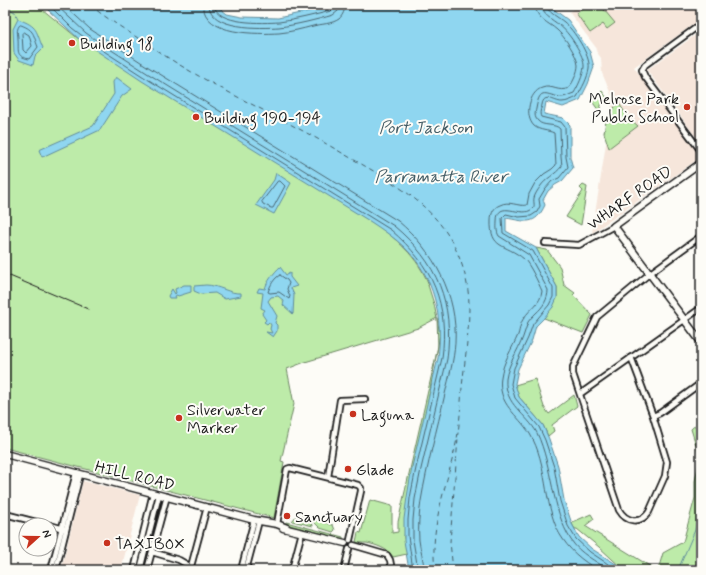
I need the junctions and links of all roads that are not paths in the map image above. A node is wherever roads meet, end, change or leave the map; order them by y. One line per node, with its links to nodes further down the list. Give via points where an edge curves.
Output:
1 (701, 24): 2 (street, via 644,65 642,70)
2 (701, 150)
3 (701, 163): 4 (street, WHARF ROAD)
4 (614, 226): 6 (street, WHARF ROAD, via 579,245); 7 (street)
5 (701, 236): 7 (street)
6 (545, 243)
7 (649, 274): 9 (street); 13 (street, via 597,317 573,367)
8 (701, 308): 9 (street)
9 (684, 320): 10 (street); 11 (street)
10 (701, 342)
11 (631, 357): 13 (street); 15 (street)
12 (701, 383): 15 (street)
13 (580, 394): 15 (street, via 619,510 626,518 637,521 646,517 649,512 667,468)
14 (365, 399): 18 (street, via 340,400)
15 (653, 416)
16 (5, 454): 17 (street, HILL ROAD)
17 (78, 474): 19 (street, HILL ROAD); 28 (street)
18 (328, 478): 25 (street, via 287,469); 30 (street, via 358,485 361,488)
19 (156, 494): 20 (street, HILL ROAD); 31 (street)
20 (167, 496): 21 (street, HILL ROAD); 32 (street)
21 (207, 507): 24 (street, HILL ROAD); 33 (street)
22 (5, 514): 23 (street)
23 (18, 517)
24 (257, 520): 25 (street, HILL ROAD); 27 (street, HILL ROAD, via 264,524); 39 (street); 40 (street)
25 (277, 524): 27 (street, HILL ROAD)
26 (58, 527): 28 (street)
27 (287, 528): 29 (street, HILL ROAD)
28 (64, 529): 34 (street); 35 (street)
29 (302, 532): 30 (street, HILL ROAD); 41 (street)
30 (348, 544): 42 (street); 43 (street, via 352,548 353,545 387,555)
31 (142, 550): 36 (street); 37 (street)
32 (152, 552): 33 (street, via 179,560); 38 (street)
33 (191, 569)
34 (51, 570)
35 (56, 570)
36 (134, 570)
37 (140, 570)
38 (147, 570)
39 (241, 570)
40 (246, 570)
41 (292, 570)
42 (344, 570)
43 (392, 570)

